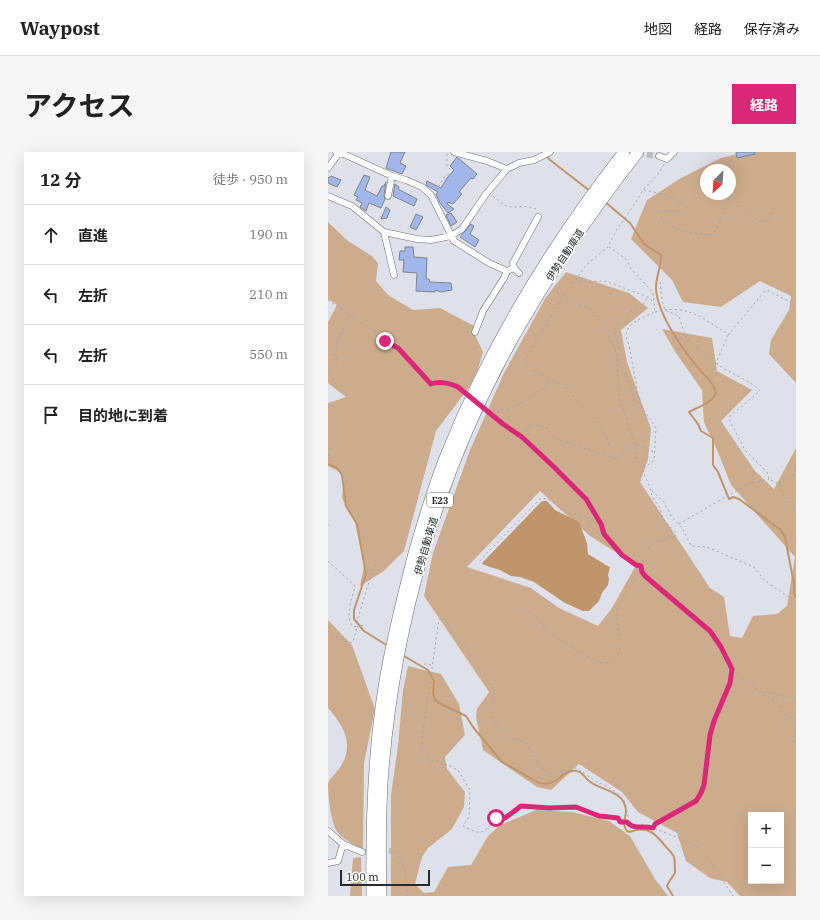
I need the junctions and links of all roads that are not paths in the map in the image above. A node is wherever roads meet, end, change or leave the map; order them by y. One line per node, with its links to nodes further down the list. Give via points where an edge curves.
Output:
1 (338, 152): 8 (street); 10 (street)
2 (454, 152): 9 (street)
3 (550, 152): 9 (street)
4 (624, 152): 25 (highway, 伊勢自動車道 / E23, via 573,222 509,324 463,415 431,499 402,598 384,687 374,784)
5 (638, 152): 26 (highway, 伊勢自動車道 / E23, via 582,229 517,330 472,420 439,504 411,602 393,688 382,784)
6 (674, 152): 7 (street, via 667,159)
7 (659, 156)
8 (328, 168)
9 (507, 169): 15 (street, via 462,229)
10 (392, 176): 12 (street); 15 (street, via 422,187 431,195)
11 (328, 196): 14 (street, via 352,206)
12 (388, 196)
13 (538, 217): 16 (street, via 514,263)
14 (384, 232): 15 (street, via 431,240); 19 (street)
15 (451, 236): 17 (street, via 454,241 489,263)
16 (514, 268): 17 (street); 18 (street)
17 (507, 271): 20 (street, via 483,311)
18 (519, 273)
19 (394, 275)
20 (475, 332)
21 (328, 831): 22 (street)
22 (343, 844): 23 (street); 24 (street, via 338,861)
23 (362, 852)
24 (328, 863)
25 (372, 896)
26 (381, 896)

